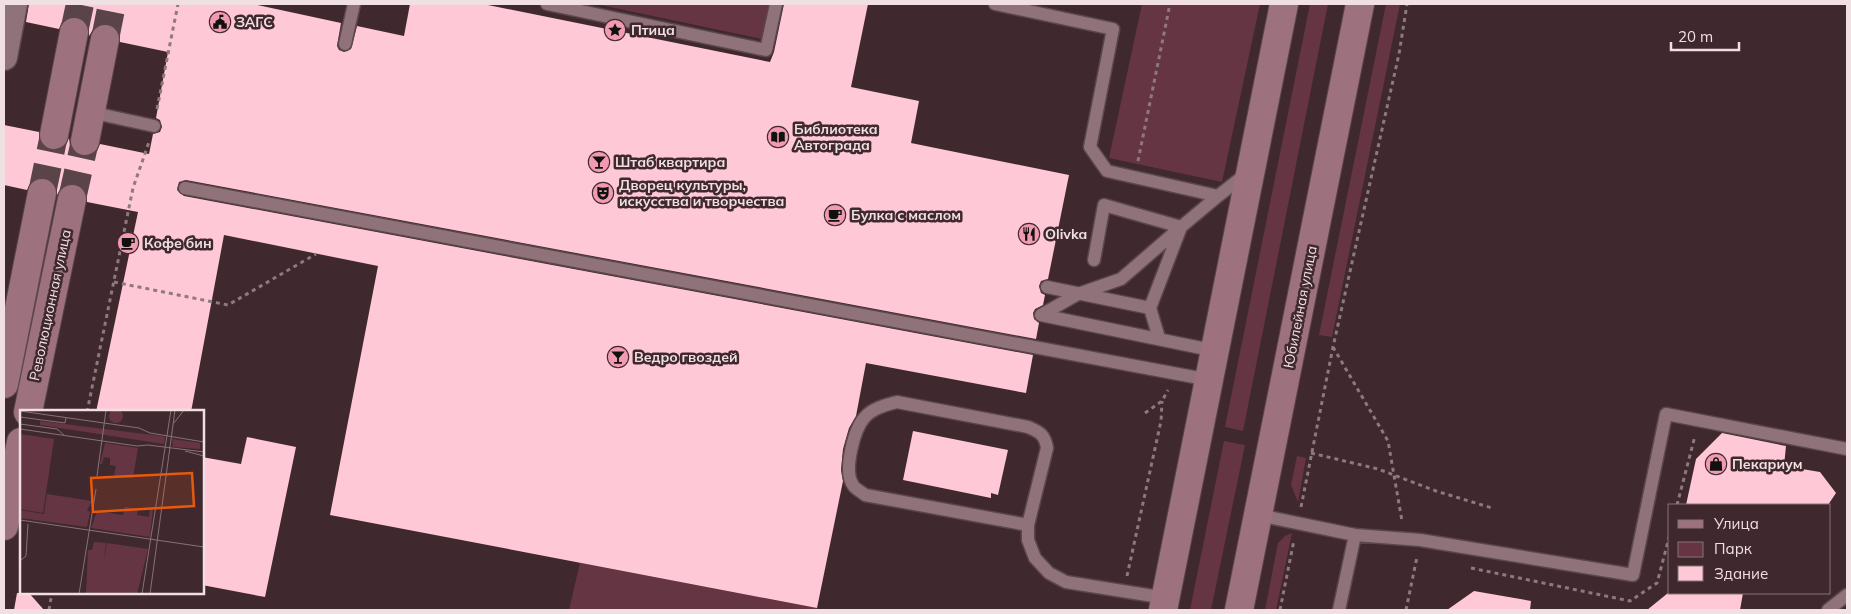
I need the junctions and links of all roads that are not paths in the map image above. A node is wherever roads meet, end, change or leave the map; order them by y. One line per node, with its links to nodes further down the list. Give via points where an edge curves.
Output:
1 (14, 4): 11 (street)
2 (354, 4): 10 (lane)
3 (547, 4): 4 (lane, via 766,50)
4 (776, 4)
5 (995, 4): 19 (lane, via 1114,29 1090,146 1107,171)
6 (1284, 4): 16 (main road)
7 (1360, 4): 33 (main road, Юбилейная улица)
8 (74, 32): 14 (main road)
9 (105, 39): 12 (main road)
10 (345, 44)
11 (4, 58)
12 (90, 112): 13 (lane); 15 (main road)
13 (154, 126)
14 (54, 135)
15 (85, 141)
16 (1252, 170): 19 (lane); 27 (main road)
17 (185, 188): 28 (lane)
18 (42, 193): 29 (main road, Революционная улица)
19 (1218, 196): 21 (lane)
20 (72, 199): 30 (main road, Революционная улица)
21 (1181, 227): 22 (lane, via 1104,205); 24 (lane, via 1121,279); 25 (lane)
22 (1094, 260)
23 (1046, 287): 24 (lane)
24 (1078, 294): 25 (lane); 26 (lane, via 1041,315)
25 (1150, 308): 26 (lane)
26 (1159, 338): 27 (lane)
27 (1216, 351): 28 (main road)
28 (1210, 380): 38 (main road)
29 (4, 384)
30 (28, 410)
31 (20, 447): 35 (main road)
32 (1847, 449): 36 (lane, via 1666,414 1633,575 1420,540)
33 (1258, 515): 36 (lane); 39 (main road, Юбилейная улица)
34 (1028, 525): 34 (lane, via 865,495 852,485 849,469 855,439 865,418 881,406 897,402 1028,427 1039,432 1045,437 1046,448); 38 (lane, via 1028,540 1035,558 1049,573 1066,582)
35 (4, 526)
36 (1355, 535): 40 (lane)
37 (1847, 595): 41 (lane)
38 (1165, 604)
39 (1238, 610)
40 (1339, 610)
41 (1828, 610)

